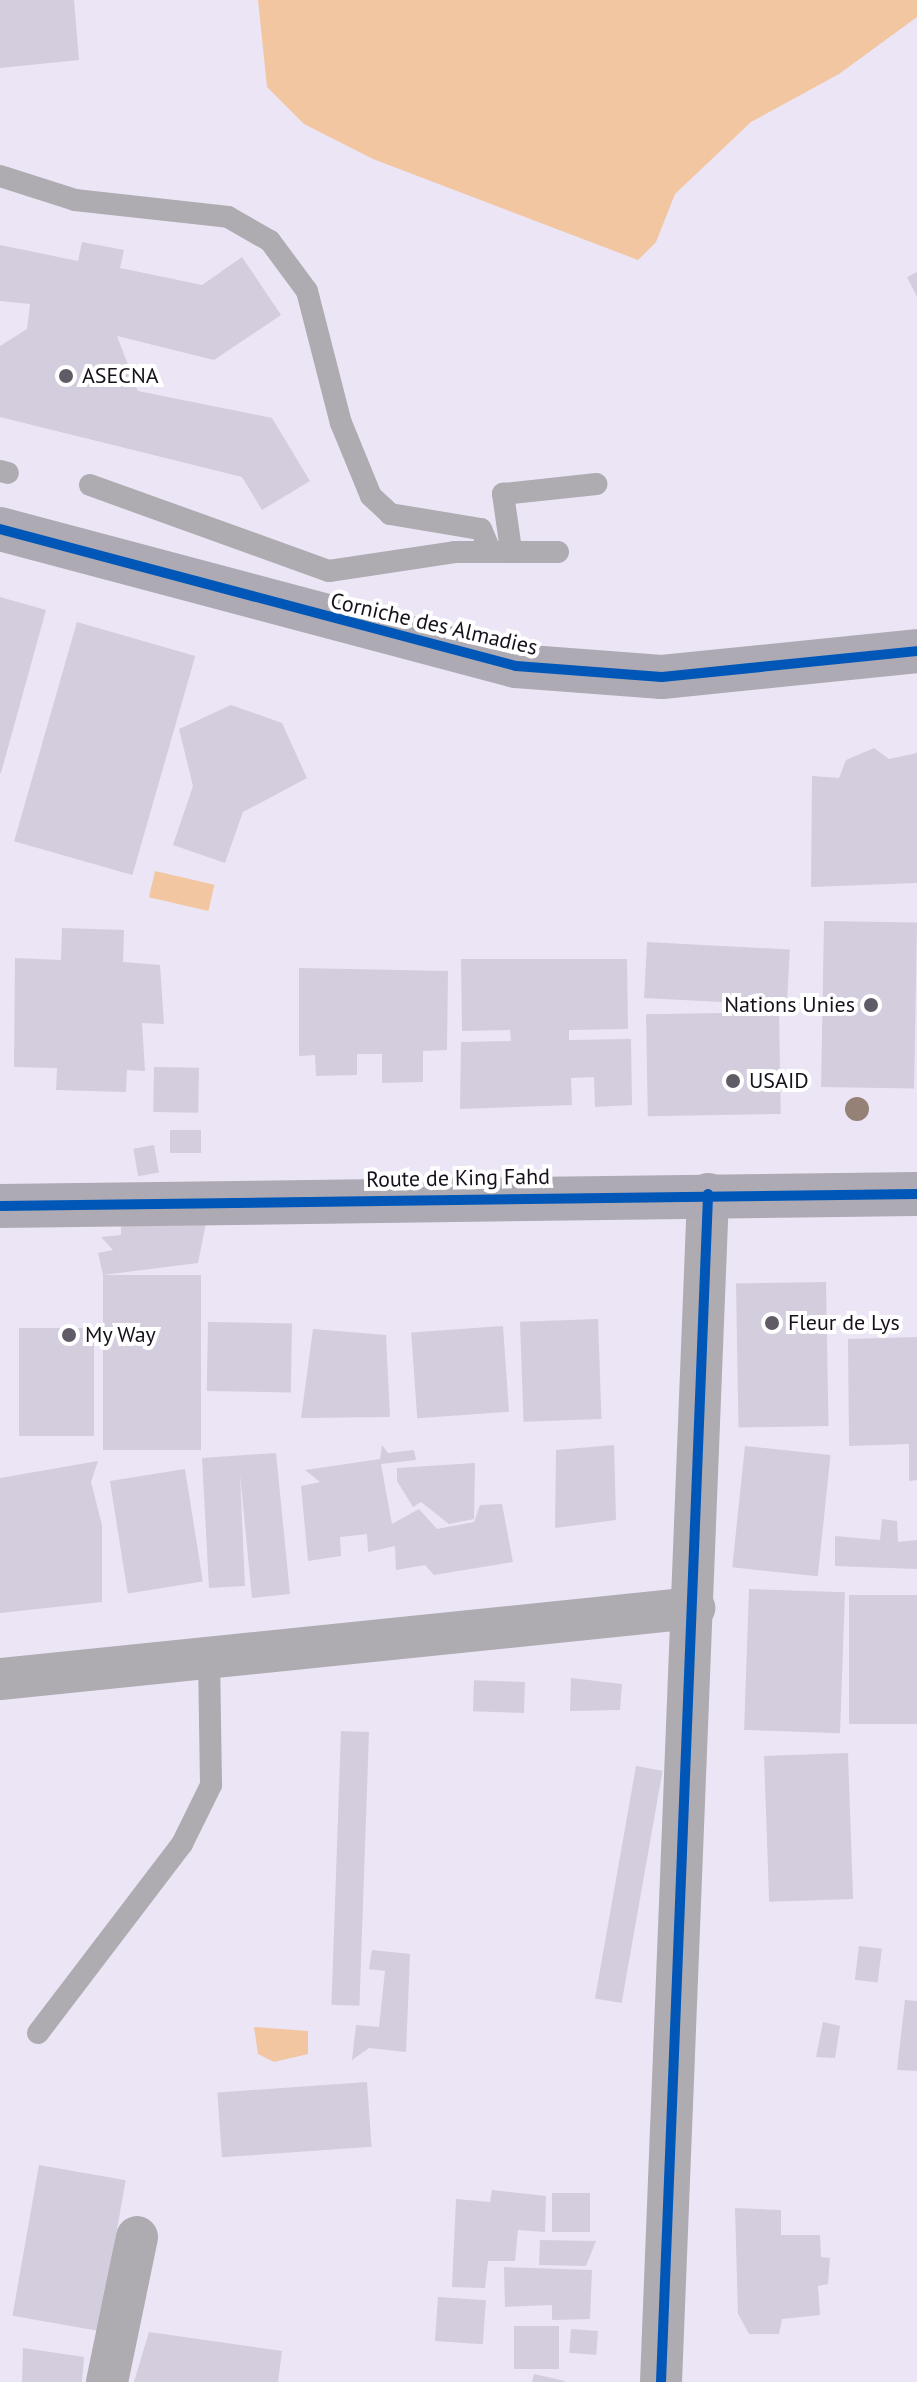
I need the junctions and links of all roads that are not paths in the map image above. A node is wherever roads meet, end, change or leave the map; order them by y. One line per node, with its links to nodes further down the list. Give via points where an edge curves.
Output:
1 (0, 176): 5 (lane, via 75,200 228,217 270,241 307,291 341,423 371,496 390,514 481,529)
2 (596, 484): 5 (lane, via 503,494)
3 (90, 485): 5 (lane, via 329,571)
4 (0, 529): 7 (street, Corniche des Almadies, via 516,666 662,677)
5 (501, 551): 6 (lane)
6 (558, 552)
7 (917, 651)
8 (708, 1194): 9 (street, Route de King Fahd); 10 (street, Route de King Fahd); 11 (street)
9 (917, 1194)
10 (0, 1206)
11 (694, 1608): 12 (street); 17 (street)
12 (209, 1658): 13 (street); 14 (lane, via 211,1785 182,1844)
13 (0, 1679)
14 (38, 2033)
15 (137, 2237): 16 (street)
16 (107, 2382)
17 (661, 2382)

